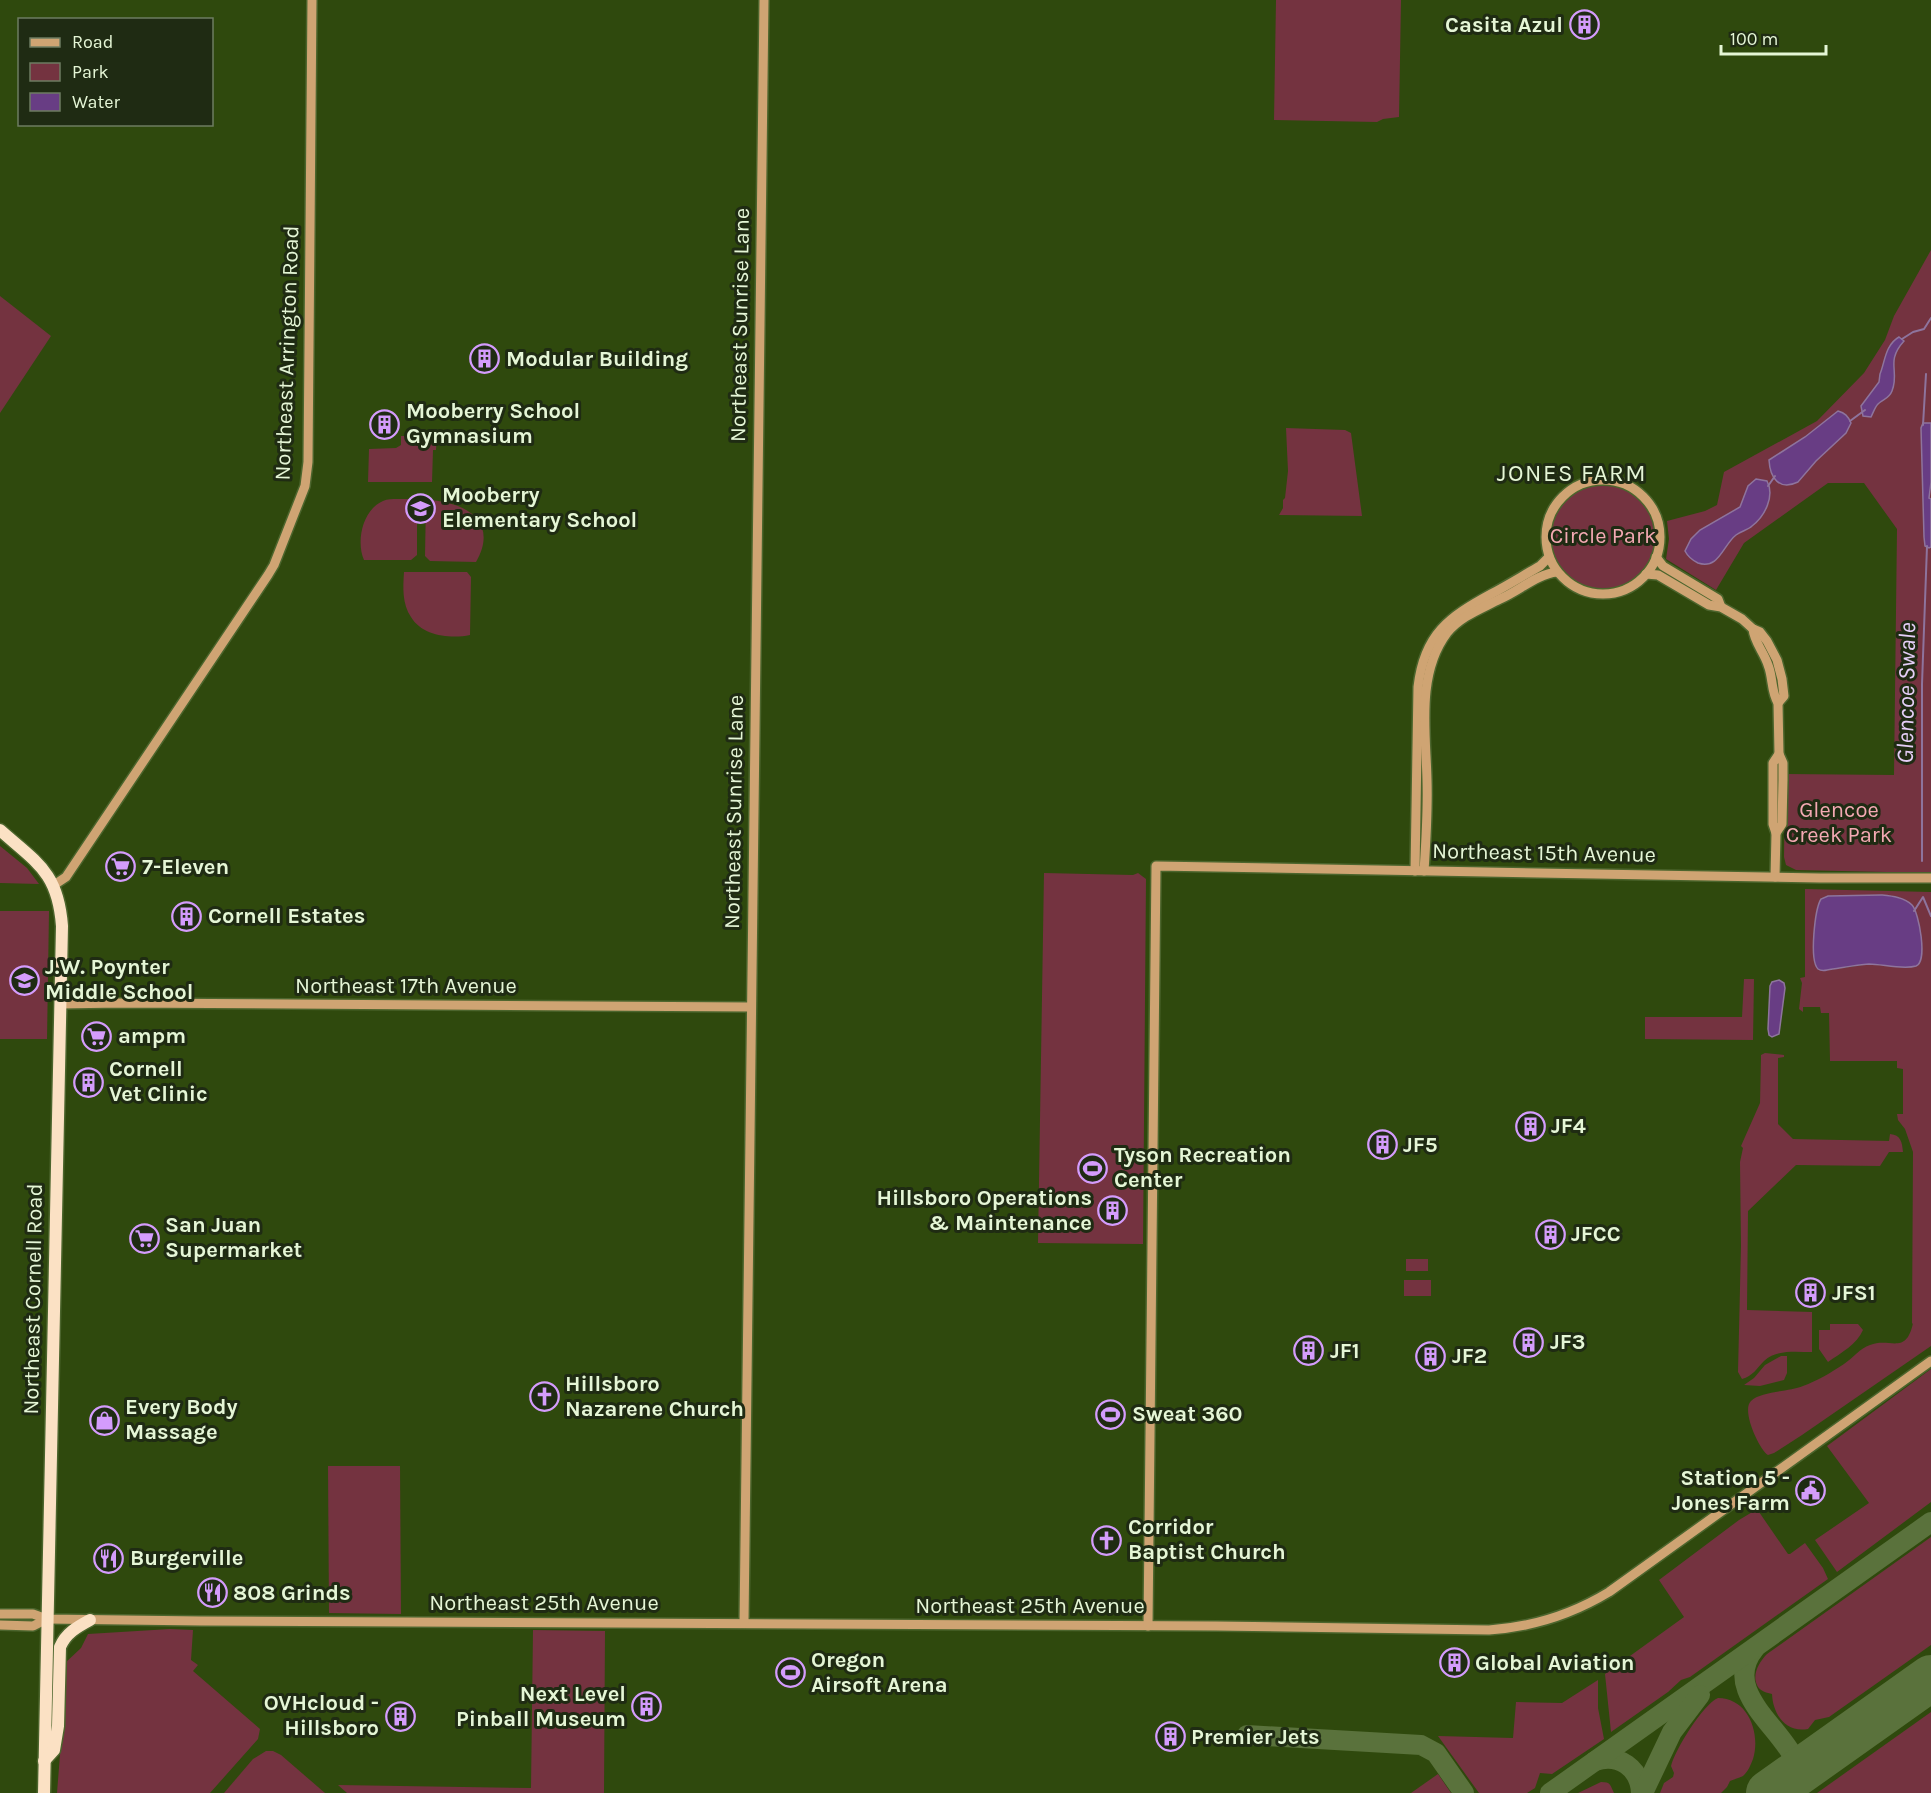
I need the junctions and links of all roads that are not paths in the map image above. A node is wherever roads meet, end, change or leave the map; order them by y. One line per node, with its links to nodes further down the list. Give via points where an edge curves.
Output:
1 (312, 0): 12 (street, Northeast Arrington Road, via 305,486 268,575 70,872)
2 (764, 0): 14 (street, Northeast Sunrise Lane)
3 (1549, 557): 4 (street, via 1546,530 1555,505 1575,486 1606,479 1635,489 1653,508 1660,532); 5 (street); 9 (street, via 1540,566 1457,613 1439,631 1427,653 1418,687)
4 (1656, 557): 6 (street); 7 (street, via 1663,566 1718,599)
5 (1557, 572): 6 (street, via 1572,585 1598,594 1625,590); 9 (street, via 1470,614 1449,631 1438,648 1428,679 1426,703 1427,814)
6 (1646, 574): 7 (street, via 1658,575 1709,605)
7 (1721, 607): 10 (street, via 1760,632 1780,670 1784,696 1778,703 1779,754 1773,763)
8 (0, 830): 12 (highway, Northeast Cornell Road, via 41,867)
9 (1420, 871): 10 (street, Northeast 15th Avenue); 21 (street, Northeast 15th Avenue, via 1156,866)
10 (1775, 877): 11 (street, Northeast 15th Avenue)
11 (1931, 878)
12 (54, 885): 13 (highway, Northeast Cornell Road, via 62,926)
13 (60, 1004): 14 (street, Northeast 17th Avenue); 17 (highway, Northeast Cornell Road)
14 (751, 1007): 19 (street, Northeast Sunrise Lane)
15 (1931, 1362): 21 (street, Northeast 25th Avenue, via 1609,1592 1561,1616 1517,1628 1489,1629)
16 (0, 1614): 17 (street, Northeast 25th Avenue, via 33,1614)
17 (47, 1619): 18 (street, Northeast 25th Avenue); 20 (street, Northeast 25th Avenue, via 33,1626); 22 (highway, Northeast Cornell Road)
18 (90, 1620): 19 (street, Northeast 25th Avenue); 22 (highway, via 71,1631 60,1647 57,1734 54,1750)
19 (744, 1623): 21 (street, Northeast 25th Avenue)
20 (0, 1625)
21 (1148, 1626)
22 (44, 1761): 23 (highway, Northeast Cornell Road)
23 (44, 1793)

